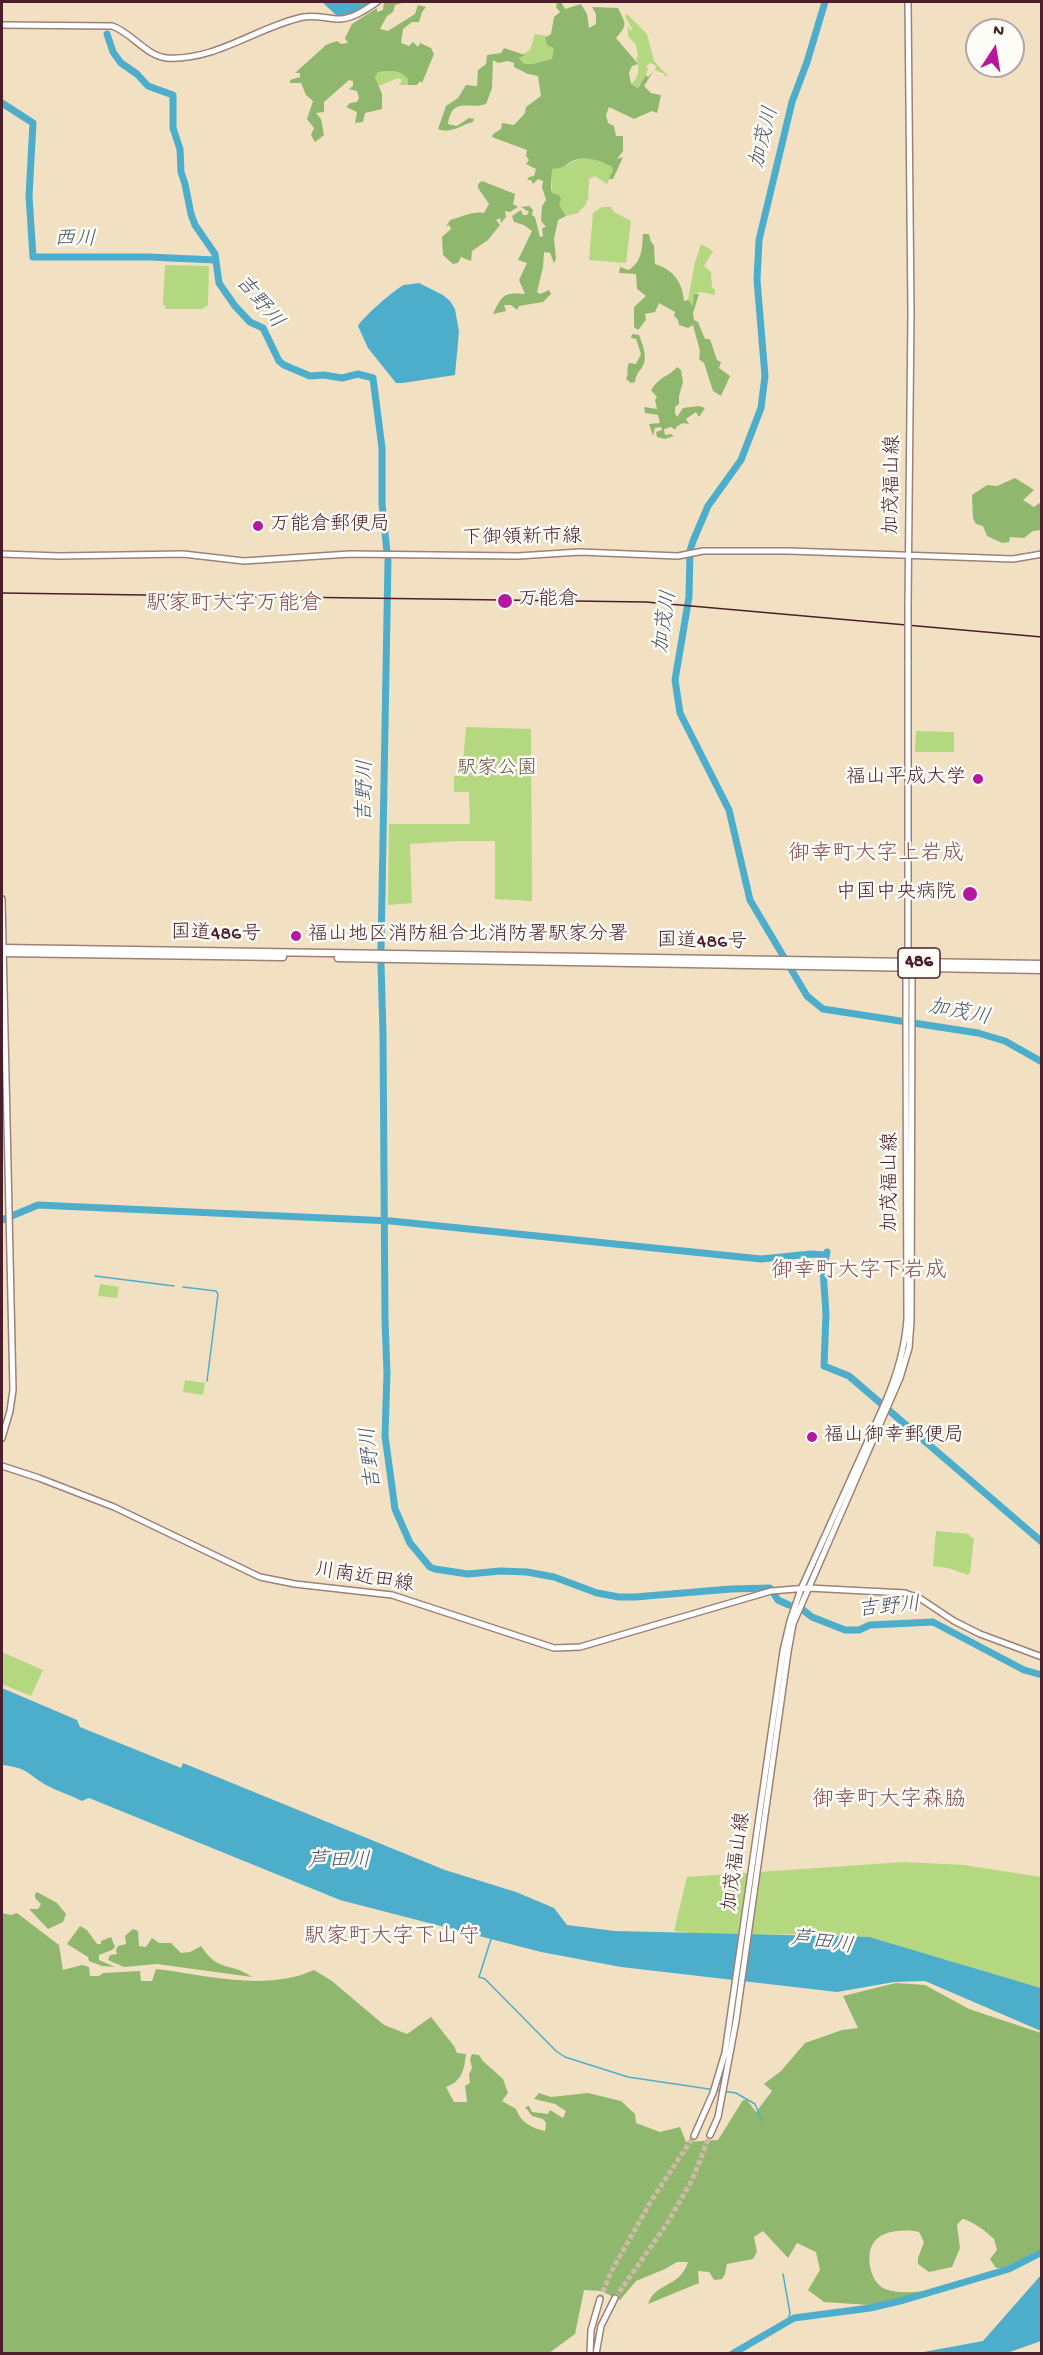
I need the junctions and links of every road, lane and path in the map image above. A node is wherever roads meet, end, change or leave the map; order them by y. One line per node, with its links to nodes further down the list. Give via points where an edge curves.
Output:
1 (377, 2): 3 (main road, via 346,18 304,17 188,57 163,57 112,26)
2 (908, 2): 6 (main road, 加茂福山線)
3 (2, 25)
4 (2, 554): 6 (main road, 下御領新市線, via 183,554 244,561 351,554 518,556 580,552 682,555 789,551)
5 (1041, 554): 6 (main road, 下御領新市線, via 1013,559)
6 (908, 557): 10 (main road, 加茂福山線, bridge)
7 (2, 899): 8 (main road)
8 (2, 951): 10 (highway, 国道486号 / 486); 12 (main road, via 13,1390)
9 (1041, 964): 10 (highway, 国道486号 / 486)
10 (908, 966): 11 (highway, 国道486号 / 486); 14 (main road, 加茂福山線, via 912,978 908,1015 911,1322 905,1363)
11 (1041, 970)
12 (2, 1438)
13 (2, 1466): 14 (main road, 川南近田線, via 114,1507 260,1577 392,1595 554,1648 580,1647 773,1591)
14 (804, 1589): 15 (main road, via 905,1593 980,1634); 16 (main road, 加茂福山線, via 783,1651)
15 (1041, 1657)
16 (736, 1997): 17 (main road, 加茂福山線, via 725,2086); 18 (main road, 加茂福山線, via 716,2085)
17 (710, 2135)
18 (694, 2136)
19 (600, 2298): 21 (main road, via 591,2330)
20 (615, 2298): 22 (main road, via 602,2326)
21 (590, 2354)
22 (596, 2354)

